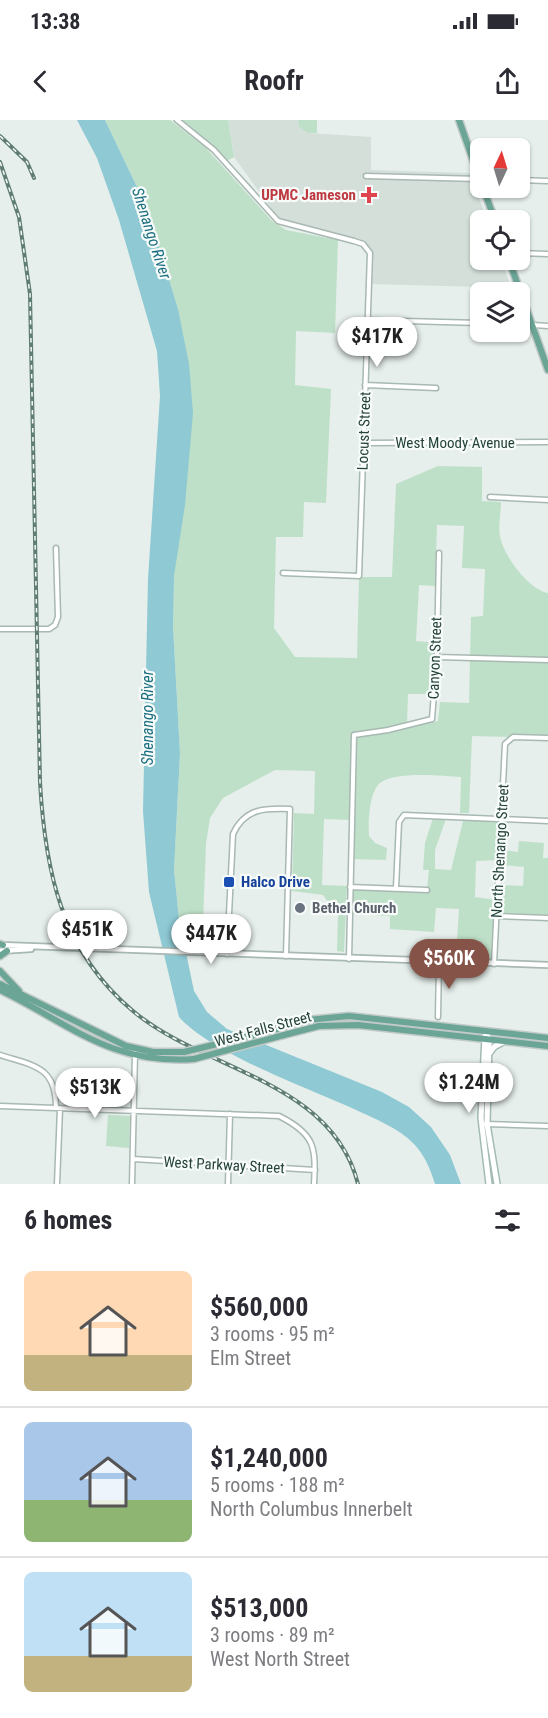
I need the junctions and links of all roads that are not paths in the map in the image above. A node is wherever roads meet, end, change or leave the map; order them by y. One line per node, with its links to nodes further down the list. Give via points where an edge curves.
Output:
1 (177, 120): 11 (street, Locust Street, via 214,150 278,221 354,241 368,249)
2 (459, 120): 3 (main road)
3 (470, 151)
4 (366, 176): 5 (street)
5 (470, 179)
6 (530, 180): 7 (street)
7 (548, 181)
8 (530, 254): 9 (street)
9 (548, 255)
10 (512, 270): 13 (main road)
11 (367, 320): 12 (street); 16 (street, Locust Street)
12 (470, 323)
13 (532, 325): 14 (street); 15 (main road)
14 (548, 326)
15 (548, 370)
16 (365, 385): 17 (street); 19 (street, Locust Street)
17 (436, 388)
18 (548, 442): 19 (street, West Moody Avenue)
19 (363, 443): 24 (street, Locust Street, via 359,576)
20 (490, 497): 21 (street)
21 (548, 500)
22 (56, 548): 25 (street, via 55,625 49,629)
23 (439, 553): 26 (street, Canyon Street)
24 (284, 573)
25 (0, 628)
26 (437, 657): 27 (street); 31 (street, Canyon Street, via 430,721 354,735)
27 (548, 660)
28 (548, 738): 29 (street, North Shenango Street, via 513,737 505,744)
29 (501, 819): 30 (street); 32 (street, via 408,814 402,817); 34 (street, North Shenango Street)
30 (548, 821)
31 (350, 887): 32 (street); 40 (street)
32 (396, 888): 33 (street)
33 (427, 890)
34 (496, 916): 35 (street); 42 (street, North Shenango Street)
35 (548, 918)
36 (2, 947): 37 (street); 38 (main road)
37 (227, 954): 39 (street); 39 (street, via 233,834 240,822 255,811 290,810)
38 (0, 956)
39 (286, 956): 40 (street)
40 (348, 958): 41 (street)
41 (440, 962): 42 (street); 48 (street)
42 (494, 963): 43 (street)
43 (548, 965)
44 (0, 971): 47 (main road, via 13,986)
45 (0, 984): 47 (main road, West Falls Street)
46 (0, 990): 57 (main road, West Falls Street, via 107,1047)
47 (35, 1000): 54 (main road, West Falls Street)
48 (438, 1017)
49 (487, 1032): 50 (main road, West Falls Street); 51 (main road); 54 (main road, West Falls Street, bridge, via 349,1016 307,1020 184,1052)
50 (548, 1038)
51 (486, 1040): 52 (main road, West Falls Street); 56 (main road); 57 (main road, West Falls Street, bridge, via 344,1024 319,1026 194,1059); 62 (main road)
52 (503, 1042): 53 (main road, West Falls Street); 56 (main road)
53 (548, 1046)
54 (136, 1049): 57 (street)
55 (0, 1055): 59 (street, via 45,1072 55,1087)
56 (489, 1055): 62 (main road)
57 (135, 1057): 60 (street)
58 (0, 1106): 59 (street)
59 (58, 1108): 60 (street); 67 (street)
60 (134, 1110): 61 (street); 64 (street)
61 (230, 1114): 65 (street); 66 (street, via 279,1116 307,1136 313,1146)
62 (484, 1124): 63 (street); 71 (main road); 72 (main road)
63 (548, 1126)
64 (133, 1159): 65 (street, West Parkway Street); 68 (street)
65 (229, 1166): 66 (street, West Parkway Street); 69 (street)
66 (315, 1170): 70 (street)
67 (57, 1184)
68 (132, 1184)
69 (228, 1184)
70 (314, 1184)
71 (489, 1184)
72 (497, 1184)

